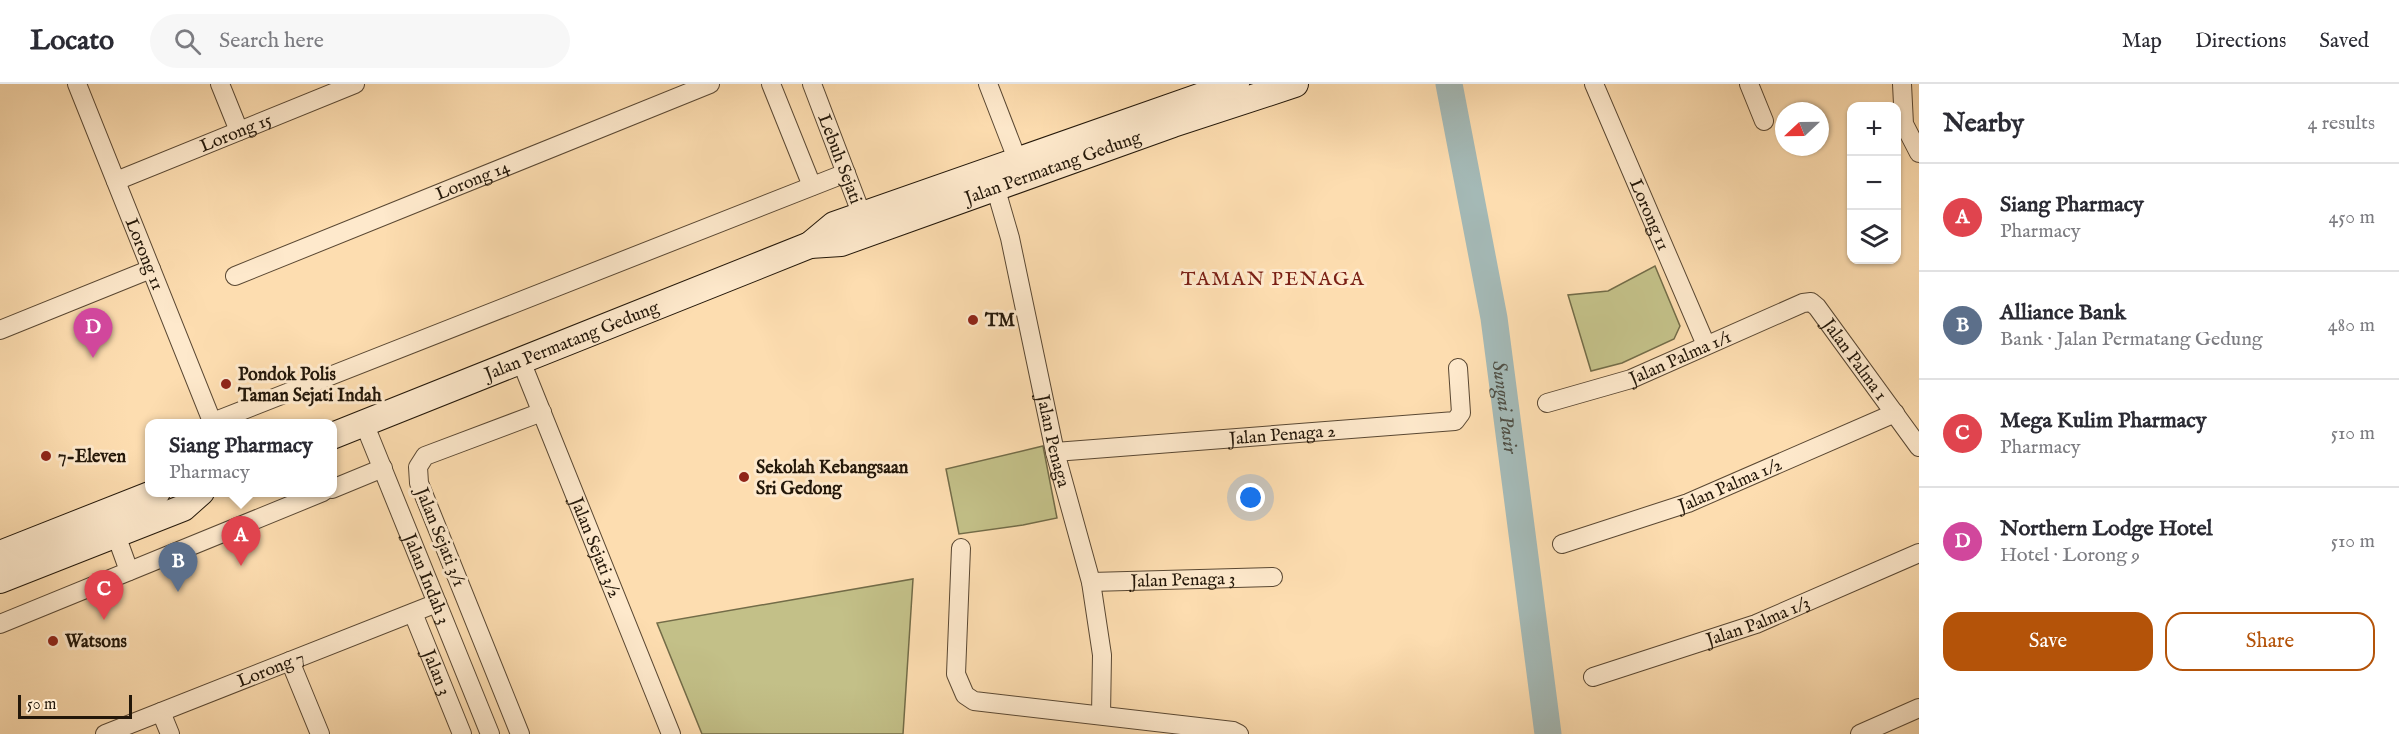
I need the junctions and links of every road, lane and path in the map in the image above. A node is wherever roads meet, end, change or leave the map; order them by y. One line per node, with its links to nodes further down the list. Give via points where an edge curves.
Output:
1 (77, 84): 19 (street, Lorong 11)
2 (220, 84): 14 (street)
3 (354, 84): 14 (street, Lorong 15)
4 (710, 84): 23 (street, Lorong 14)
5 (771, 84): 20 (street)
6 (812, 84): 17 (street, Lebuh Sejati)
7 (988, 84): 16 (street)
8 (1236, 84): 16 (main road, Jalan Permatang Gedung)
9 (1295, 84): 18 (main road, Jalan Permatang Gedung)
10 (1594, 84): 26 (street, Lorong 11)
11 (1749, 84): 13 (street)
12 (1902, 84): 15 (street, via 1904,124)
13 (1764, 121)
14 (239, 131): 19 (street, Lorong 15)
15 (1919, 153)
16 (1017, 159): 18 (main road, Jalan Permatang Gedung)
17 (846, 173): 20 (street); 21 (street, Lebuh Sejati)
18 (993, 178): 21 (main road, Jalan Permatang Gedung); 37 (street, Jalan Penaga, via 1010,238)
19 (116, 182): 22 (street, Lorong 11)
20 (812, 186): 33 (street)
21 (866, 224): 27 (main road, Jalan Permatang Gedung, via 841,243 810,245)
22 (152, 269): 25 (street); 32 (street, Lorong 11)
23 (235, 276)
24 (1811, 303): 26 (street, Jalan Palma 1/1); 31 (street, Jalan Palma 1)
25 (0, 330)
26 (1706, 345): 29 (street, Jalan Palma 1/1, via 1632,379)
27 (521, 361): 30 (street, Jalan Sejati 3/2); 34 (main road, Jalan Permatang Gedung)
28 (1458, 368): 37 (street, Jalan Penaga 2, via 1461,413 1455,420)
29 (1547, 403)
30 (542, 412): 65 (street, Jalan Sejati 3/1, via 425,456 418,467 419,483); 66 (street, Jalan Sejati 3/2)
31 (1895, 412): 36 (street, Jalan Palma 1); 44 (street, Jalan Palma 1/2, via 1688,503)
32 (211, 419)
33 (223, 419)
34 (364, 423): 35 (main road, Jalan Permatang Gedung); 38 (street, Jalan Indah 3)
35 (337, 434)
36 (1919, 447)
37 (1055, 452): 51 (street, Jalan Penaga)
38 (383, 468): 39 (street); 52 (street, Jalan Indah 3)
39 (337, 487)
40 (145, 497): 47 (main road)
41 (195, 497): 43 (main road, via 183,508)
42 (311, 497): 48 (street)
43 (116, 534): 48 (street); 50 (main road)
44 (1562, 544)
45 (961, 548): 59 (street, via 956,674 965,694 974,700)
46 (1919, 553): 56 (street, Jalan Palma 1/3, via 1756,624)
47 (0, 554)
48 (129, 571): 54 (street)
49 (1273, 577): 51 (street, Jalan Penaga 3)
50 (0, 580)
51 (1091, 582): 59 (street, Jalan Penaga, via 1102,654)
52 (437, 603): 53 (street, Lorong 7); 64 (street, Jalan Indah 3)
53 (412, 613): 55 (street, Lorong 7); 63 (street, Jalan 3)
54 (0, 624)
55 (290, 661): 58 (street, Lorong 7); 62 (street)
56 (1593, 676)
57 (1919, 708): 68 (street)
58 (161, 712): 60 (street, Lorong 7); 61 (street)
59 (1101, 715): 67 (street)
60 (105, 734)
61 (170, 734)
62 (320, 734)
63 (462, 734)
64 (490, 734)
65 (520, 734)
66 (671, 734)
67 (1239, 734)
68 (1860, 734)

